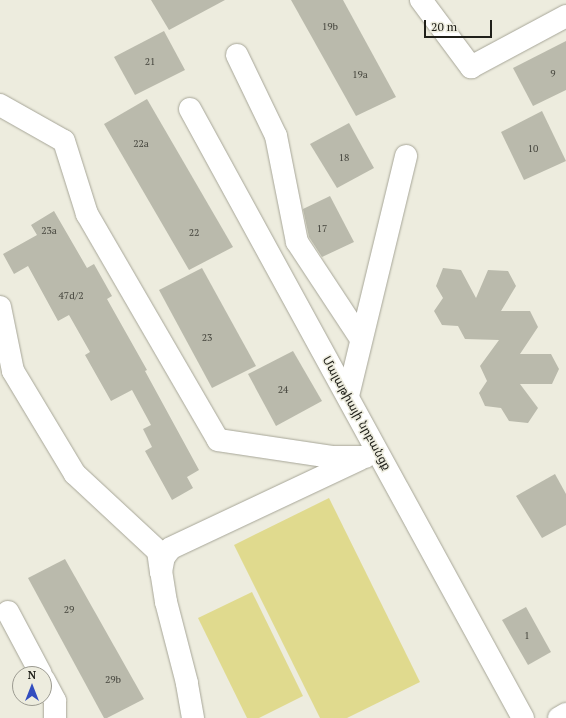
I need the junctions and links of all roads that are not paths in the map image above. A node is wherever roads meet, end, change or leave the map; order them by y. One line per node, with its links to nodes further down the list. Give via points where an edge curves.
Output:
1 (421, 0): 2 (street, via 471,67)
2 (566, 16)
3 (237, 55): 8 (street, via 276,136 297,242)
4 (0, 105): 10 (street, via 64,140 87,214 218,440 332,457)
5 (190, 109): 9 (street, Մալաթիայի նրբանցք)
6 (406, 156): 8 (street)
7 (0, 307): 11 (street, via 13,371 75,474 158,551)
8 (362, 339): 9 (street)
9 (348, 396): 10 (street, Մալաթիայի նրբանցք)
10 (371, 454): 11 (street, via 171,548 164,557); 18 (street, Մալաթիայի նրբանցք)
11 (161, 572): 17 (street)
12 (8, 612): 13 (street)
13 (37, 666)
14 (52, 695): 16 (street, via 55,701)
15 (566, 714): 19 (street)
16 (55, 718)
17 (193, 718)
18 (523, 718)
19 (559, 718)

